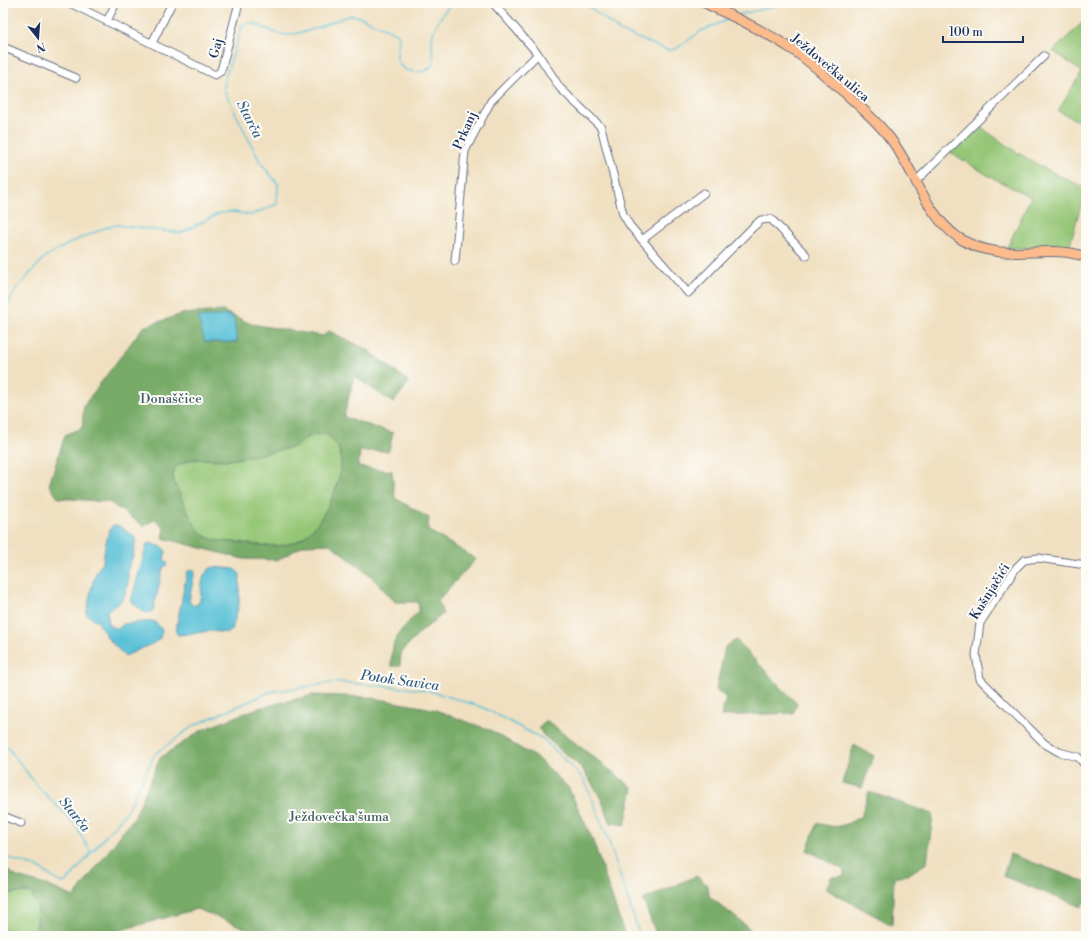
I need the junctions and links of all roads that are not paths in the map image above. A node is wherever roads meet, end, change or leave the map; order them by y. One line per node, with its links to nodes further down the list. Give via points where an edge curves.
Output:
1 (116, 3): 7 (street)
2 (172, 3): 8 (street)
3 (239, 3): 8 (street, Gaj, via 222,67 217,74 212,74)
4 (493, 3): 10 (street)
5 (705, 3): 13 (main road, Ježdovečka ulica, via 800,54 861,108 892,140)
6 (72, 4): 7 (street, Gaj)
7 (107, 21): 8 (street, Gaj)
8 (152, 43)
9 (3, 47): 12 (street)
10 (538, 54): 15 (street, via 560,88 600,127 623,214); 18 (street, Prkanj, via 491,101 465,151)
11 (1044, 56): 13 (street)
12 (76, 78)
13 (916, 181): 17 (main road, Ježdovečka ulica, via 938,217 952,232 970,243 1000,253 1067,253)
14 (704, 193): 15 (street)
15 (642, 240): 16 (street, via 688,293 761,220 771,219)
16 (806, 255)
17 (1086, 257)
18 (455, 261)
19 (1086, 565): 20 (street, Kušnjačići, via 1038,558 1024,560 980,623 976,655 980,679 1045,744 1059,752 1078,757)
20 (1086, 766)
21 (3, 816): 22 (street)
22 (21, 823)

